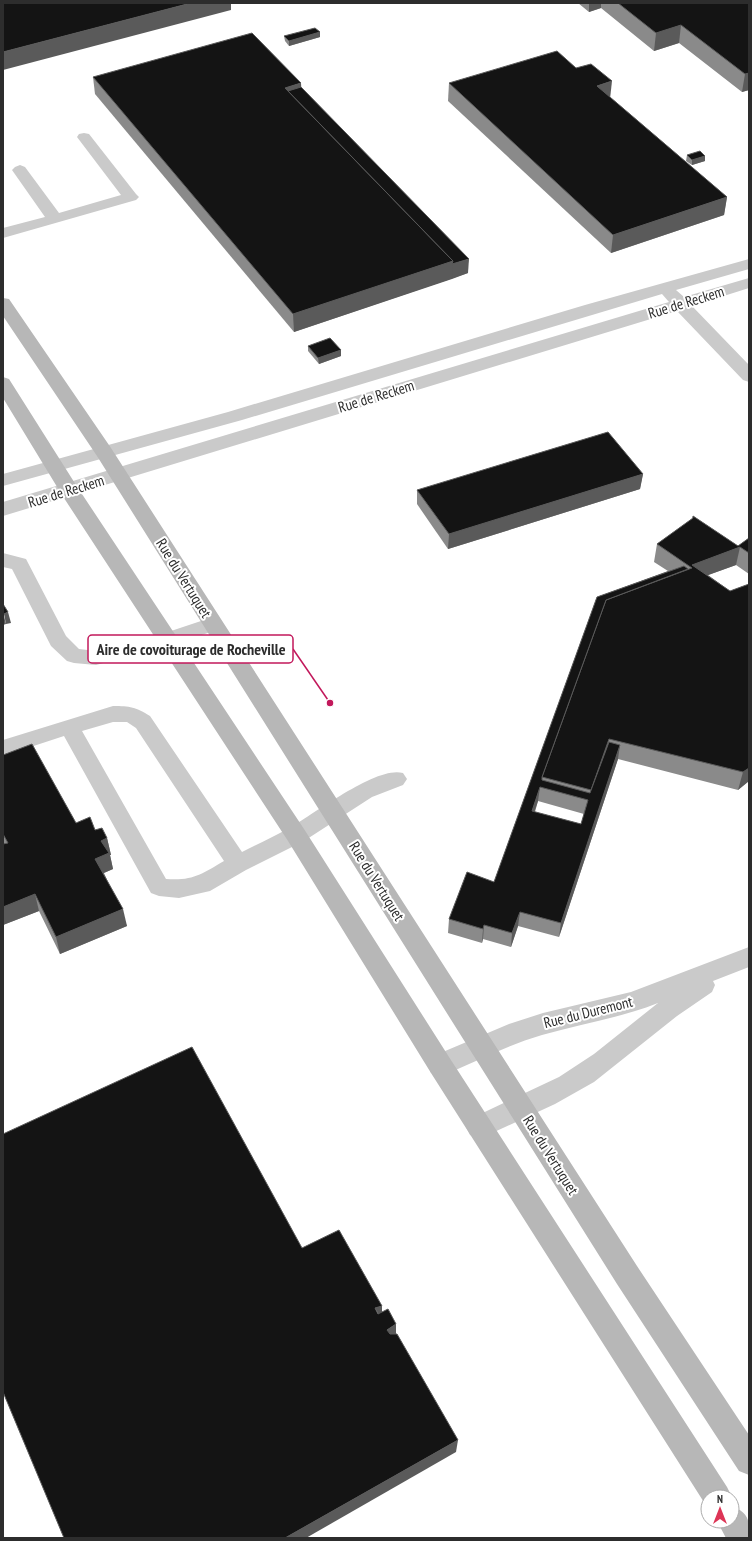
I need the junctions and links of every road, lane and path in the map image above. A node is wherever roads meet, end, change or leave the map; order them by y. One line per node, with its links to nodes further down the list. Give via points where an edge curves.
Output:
1 (84, 137): 3 (lane, via 132,197)
2 (20, 170): 3 (lane)
3 (55, 219): 4 (lane)
4 (3, 232)
5 (749, 264): 7 (street, Rue de Reckem)
6 (749, 282): 9 (street, Rue de Reckem)
7 (665, 288): 9 (street); 12 (street, Rue de Reckem, via 235,416)
8 (3, 303): 12 (street, Rue du Vertuquet)
9 (680, 303): 10 (street); 14 (street, Rue de Reckem)
10 (749, 376)
11 (3, 382): 13 (street)
12 (104, 452): 13 (street, Rue de Reckem); 14 (street, Rue du Vertuquet)
13 (54, 466): 15 (street, Rue de Reckem); 16 (street)
14 (118, 475): 16 (street, Rue de Reckem); 19 (street, Rue du Vertuquet)
15 (3, 480)
16 (69, 490): 17 (street, Rue de Reckem); 20 (street)
17 (3, 509)
18 (3, 560): 20 (lane, via 19,564 58,641 74,656 96,658)
19 (213, 624): 20 (lane); 24 (street, Rue du Vertuquet)
20 (168, 639): 25 (street)
21 (69, 727): 22 (lane); 26 (lane, via 113,714 131,714 143,722); 26 (lane, via 160,886 179,888 202,884)
22 (3, 748)
23 (396, 779): 24 (lane, via 365,791)
24 (333, 812): 25 (lane); 28 (street, Rue du Vertuquet)
25 (296, 835): 26 (lane); 29 (street)
26 (238, 864)
27 (743, 960): 28 (street, Rue du Duremont, via 633,1002 543,1024); 30 (street, Rue du Duremont, via 687,995 568,1085)
28 (482, 1046): 29 (street, Rue du Duremont); 30 (street, Rue du Vertuquet)
29 (440, 1065): 31 (street)
30 (520, 1107): 31 (street, Rue du Duremont); 32 (street, Rue du Vertuquet)
31 (479, 1126): 33 (street)
32 (749, 1462)
33 (712, 1489)
34 (737, 1529): 35 (street)
35 (743, 1538)

